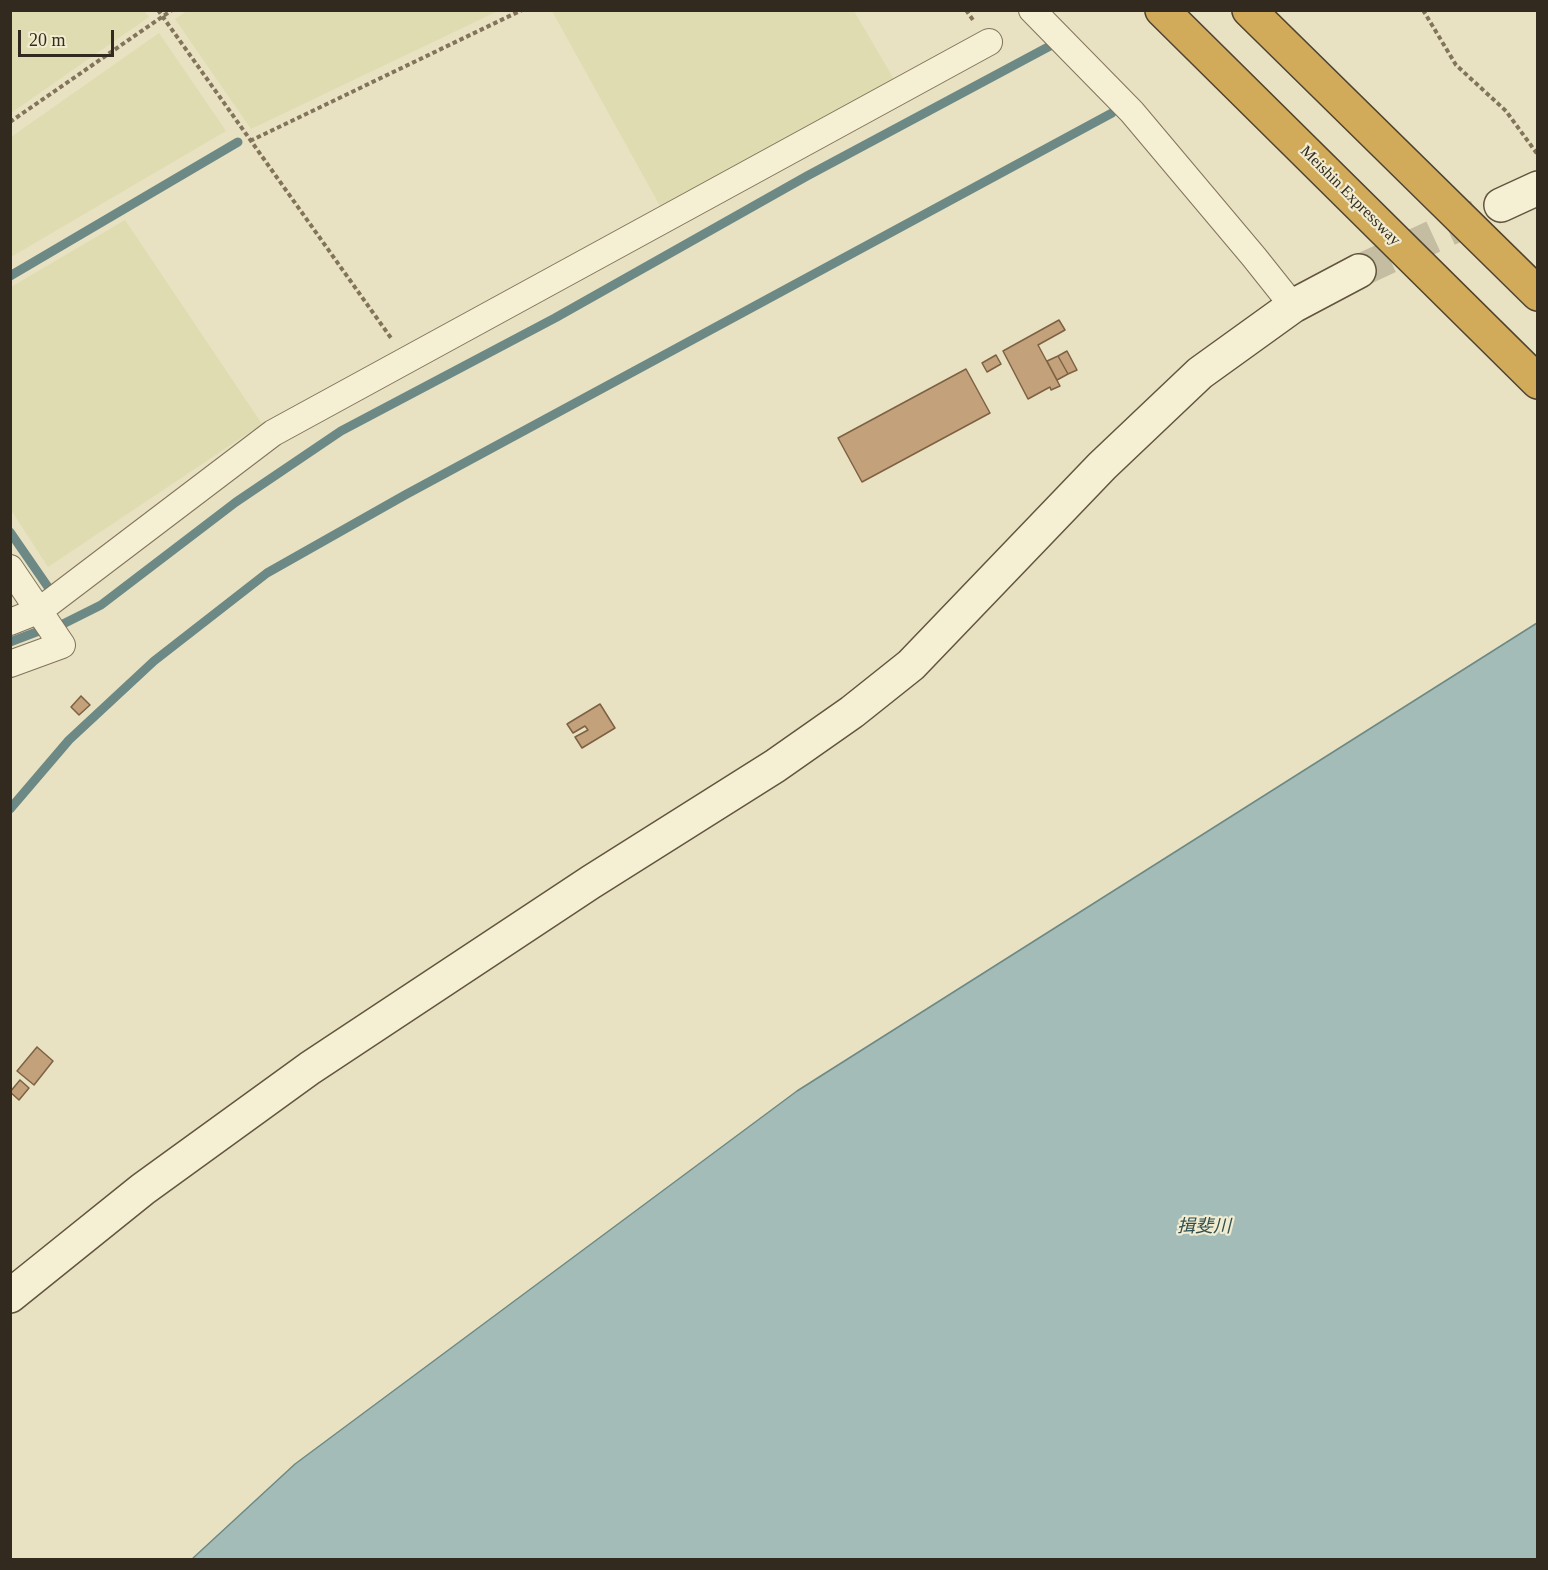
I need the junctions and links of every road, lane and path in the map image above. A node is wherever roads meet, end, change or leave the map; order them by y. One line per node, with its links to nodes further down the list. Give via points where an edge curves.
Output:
1 (158, 10): 8 (path)
2 (172, 10): 8 (path)
3 (522, 10): 11 (path)
4 (1032, 10): 17 (street, via 1131,112)
5 (1162, 10): 19 (highway, Meishin Expressway)
6 (1249, 10): 16 (highway)
7 (1423, 10): 12 (path, via 1456,65 1506,111)
8 (162, 17): 10 (path); 11 (path)
9 (989, 42): 18 (street)
10 (10, 122)
11 (250, 141): 18 (path)
12 (1538, 155)
13 (1538, 188): 14 (street)
14 (1501, 205)
15 (1359, 271): 17 (street)
16 (1538, 294)
17 (1293, 306): 24 (street, via 1200,373 1102,466 911,665 852,712 310,1068 143,1189)
18 (407, 360): 21 (street, via 273,433)
19 (1538, 382)
20 (10, 568): 21 (street)
21 (40, 610): 22 (street); 23 (street, via 62,645)
22 (10, 622)
23 (10, 664)
24 (10, 1296)

